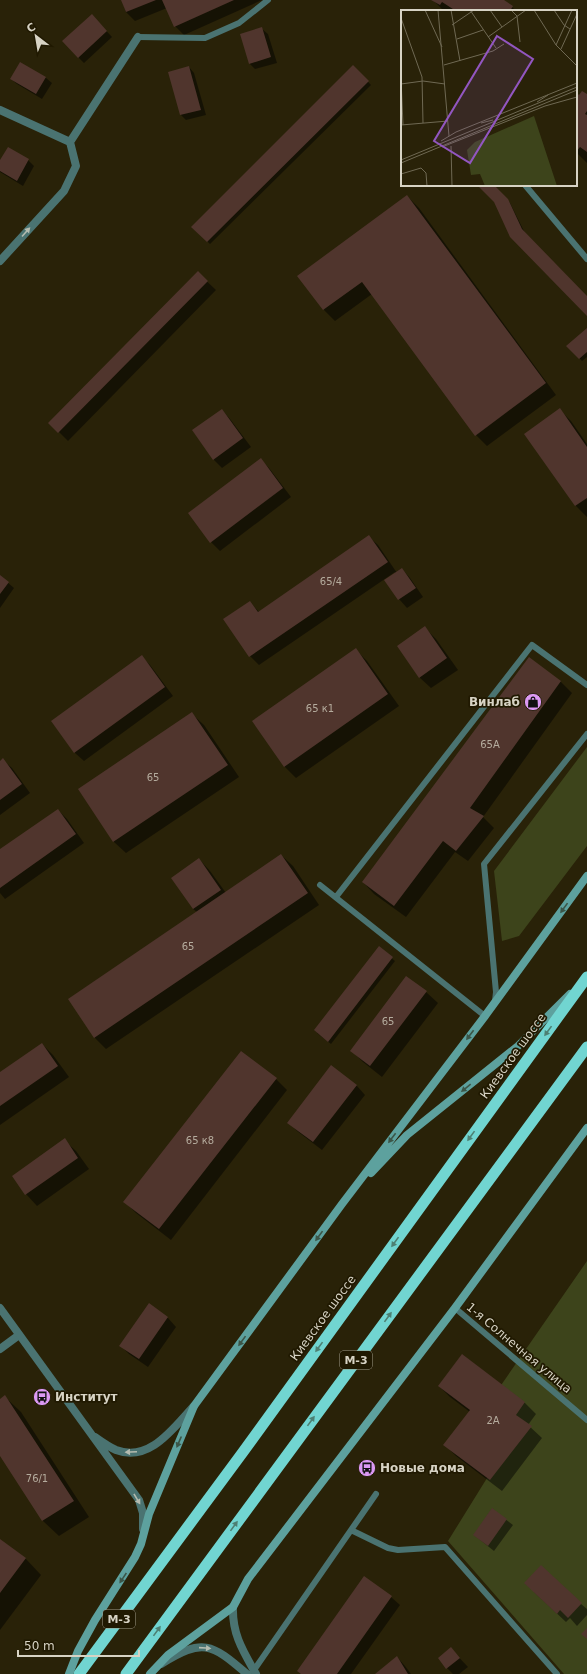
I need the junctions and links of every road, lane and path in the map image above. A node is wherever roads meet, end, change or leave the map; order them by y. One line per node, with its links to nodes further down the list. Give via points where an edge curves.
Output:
1 (268, 0): 2 (lane, via 240,23 205,38)
2 (138, 37): 4 (street)
3 (0, 110): 4 (street)
4 (70, 142): 7 (street, one-way to 4, via 64,190 76,166)
5 (526, 186): 6 (lane)
6 (587, 259)
7 (0, 261)
8 (587, 685): 12 (lane, via 532,645)
9 (587, 734): 14 (lane, via 484,864 496,992)
10 (587, 876): 14 (main road, one-way to 14)
11 (320, 885): 12 (lane)
12 (336, 897): 15 (lane)
13 (587, 976): 18 (main road, one-way to 18, via 518,1046 407,1135); 33 (highway, Киевское шоссе / М-3, one-way to 33)
14 (494, 1002): 15 (main road)
15 (485, 1016): 18 (main road, one-way to 18)
16 (587, 1047): 34 (highway, М-3, one-way to 16)
17 (587, 1129): 20 (main road)
18 (342, 1204): 23 (main road, one-way to 23)
19 (0, 1308): 21 (street)
20 (455, 1308): 24 (lane, 1-я Солнечная улица); 29 (main road, via 248,1579)
21 (19, 1335): 22 (street); 25 (street)
22 (0, 1349)
23 (194, 1406): 25 (street, one-way to 25, via 159,1442 146,1450 115,1450); 28 (main road, one-way to 28, via 149,1514)
24 (587, 1420)
25 (90, 1433): 28 (street, one-way to 28, via 139,1500 144,1520)
26 (376, 1494): 27 (lane)
27 (350, 1530): 31 (lane); 36 (lane, via 398,1550 445,1547)
28 (141, 1544): 32 (main road, one-way to 32, via 127,1572 91,1626)
29 (233, 1606): 30 (main road, via 168,1655); 31 (street, via 234,1628)
30 (157, 1667): 31 (street, one-way to 31, via 186,1650 206,1648 224,1654); 35 (main road)
31 (252, 1672)
32 (69, 1674)
33 (79, 1674)
34 (126, 1674)
35 (150, 1674)
36 (557, 1674)

